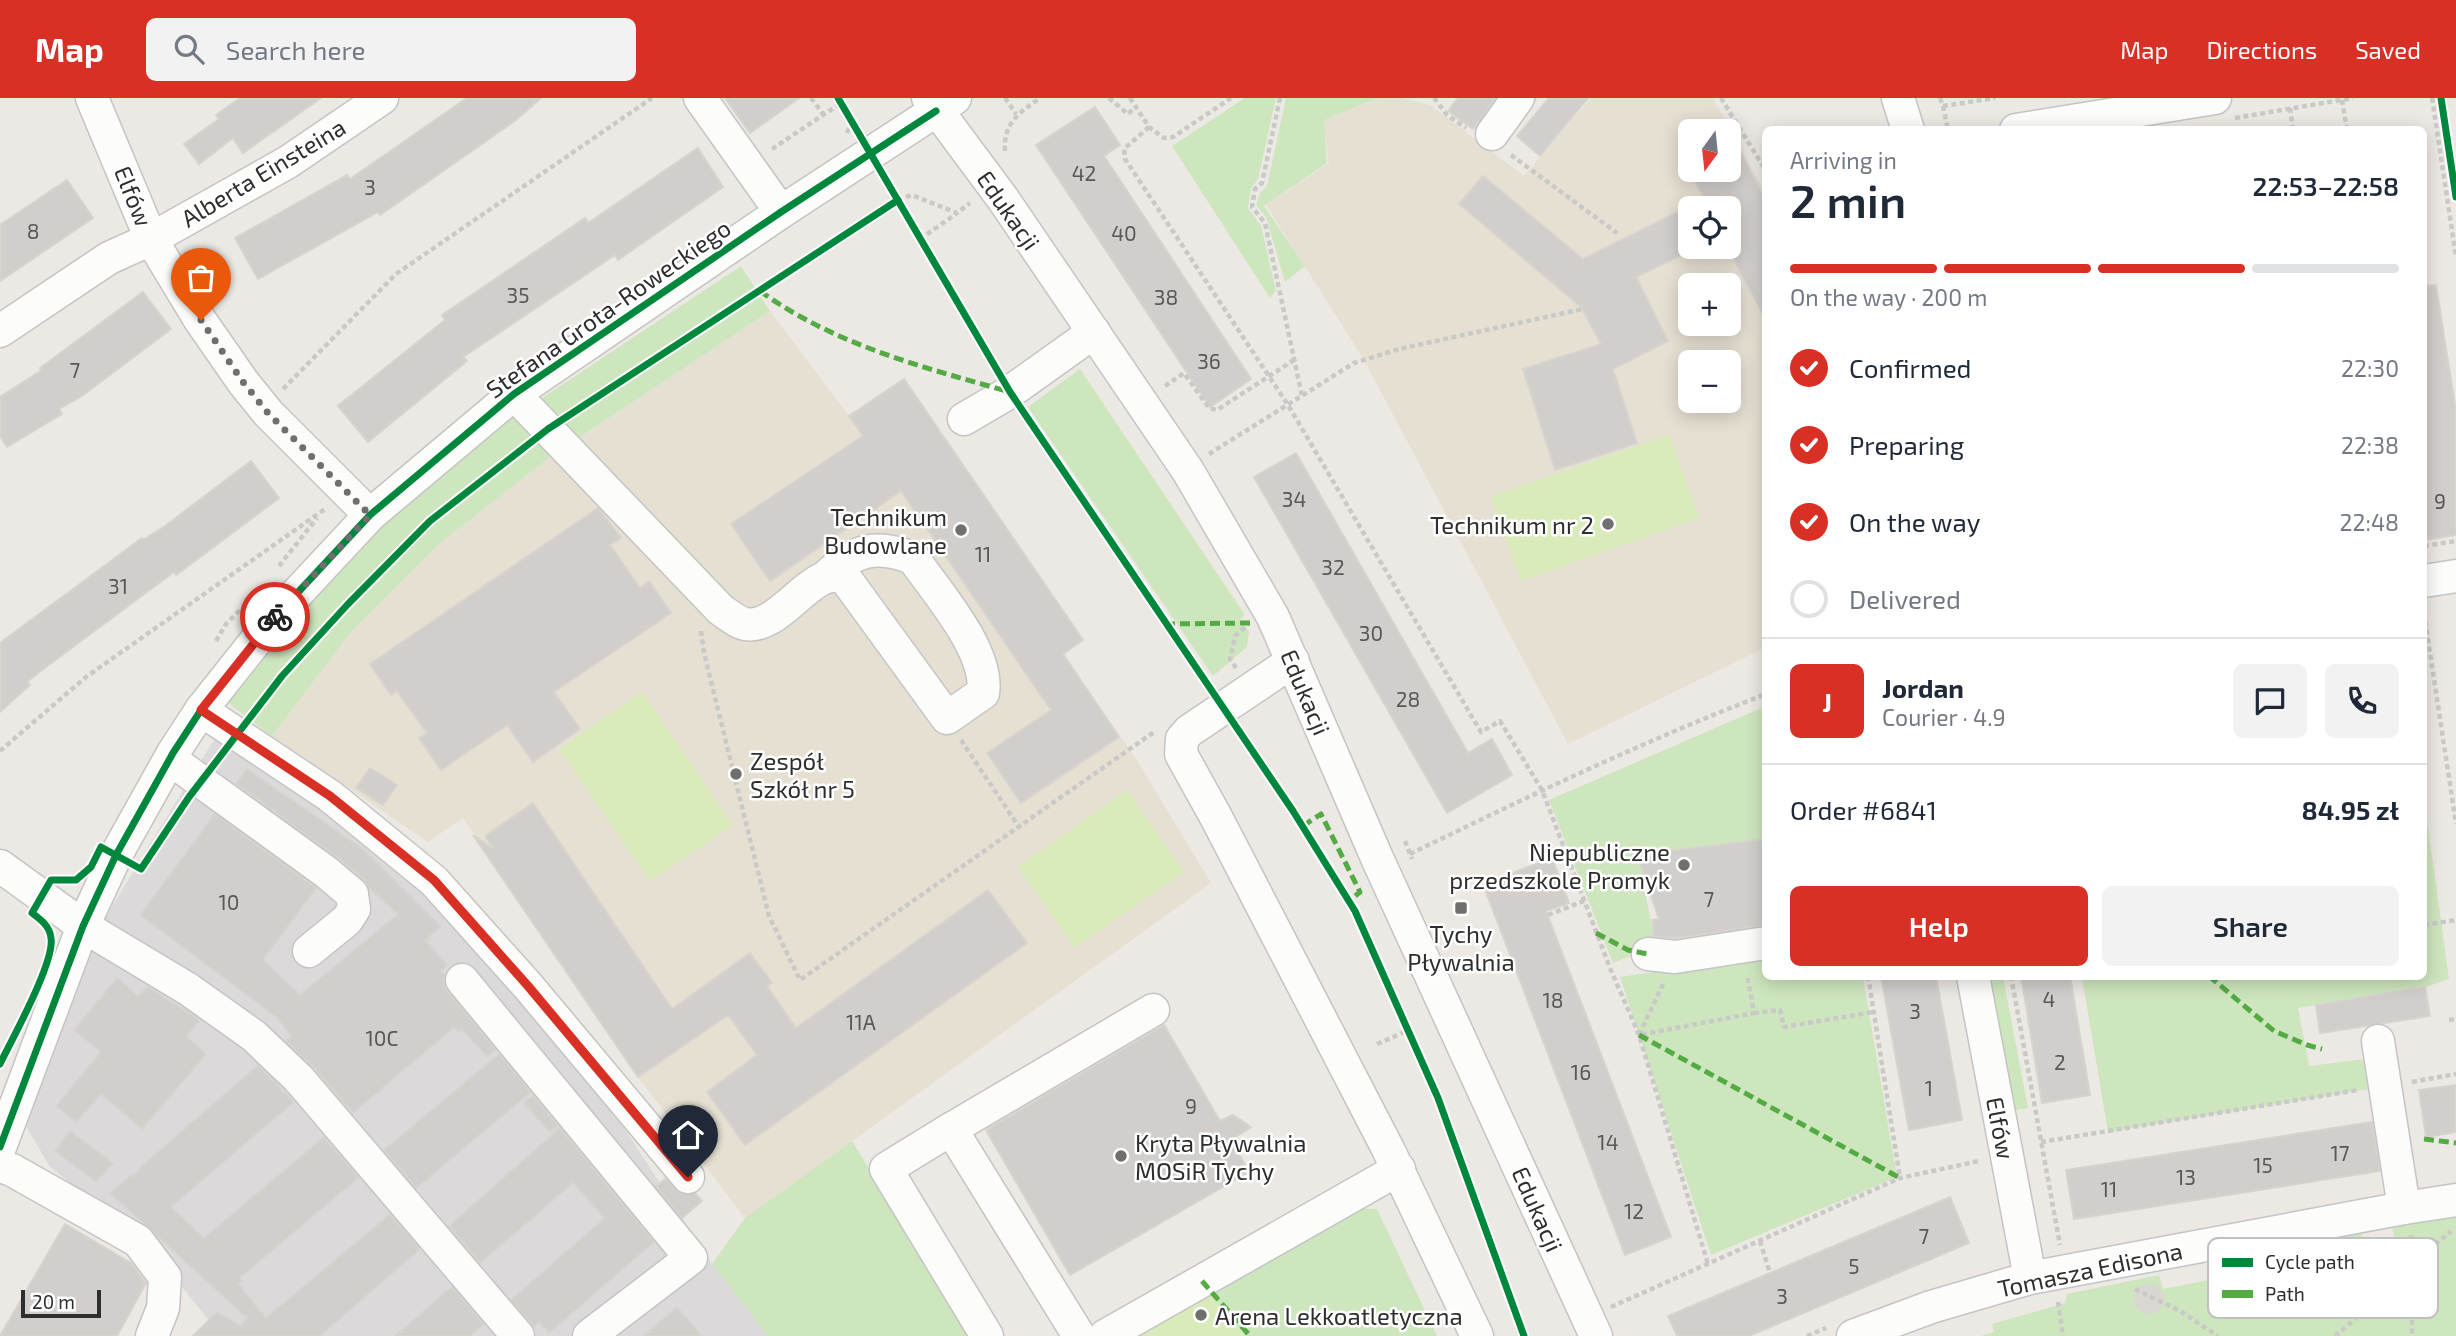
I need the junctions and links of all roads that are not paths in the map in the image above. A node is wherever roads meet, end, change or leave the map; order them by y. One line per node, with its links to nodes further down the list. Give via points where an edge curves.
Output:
1 (92, 98): 12 (street, Elfów)
2 (382, 98): 12 (street, Alberta Einsteina, via 288,162)
3 (700, 98): 11 (street)
4 (1518, 98): 10 (street)
5 (1898, 98): 8 (street)
6 (940, 102): 11 (street, Stefana Grota-Roweckiego); 14 (street, Edukacji)
7 (2220, 109): 9 (street)
8 (1907, 126)
9 (2055, 126)
10 (1492, 134)
11 (781, 212): 15 (street, Stefana Grota-Roweckiego)
12 (151, 239): 13 (street, Alberta Einsteina, via 109,258); 17 (street, Elfów, via 243,382)
13 (0, 331)
14 (1094, 332): 16 (street); 21 (street, Edukacji, via 1188,471 1273,617)
15 (514, 394): 17 (street, Stefana Grota-Roweckiego); 18 (street, via 721,610 741,623 760,622)
16 (964, 419)
17 (370, 515): 22 (street, Stefana Grota-Roweckiego, via 274,618)
18 (828, 575): 18 (street, via 845,578 947,718 983,693 979,657 913,558 879,549 842,562)
19 (2456, 576): 20 (street)
20 (2427, 581)
21 (1293, 662): 36 (street, via 1189,731 1182,739 1181,754); 51 (street, Edukacji, via 1377,858)
22 (201, 710): 23 (street, Stefana Grota-Roweckiego); 37 (street, via 330,796 434,880)
23 (170, 759): 25 (street, Stefana Grota-Roweckiego, via 116,855); 27 (street, via 352,894 354,909 346,920)
24 (0, 866): 25 (street)
25 (83, 926): 34 (street, Stefana Grota-Roweckiego); 45 (street, via 188,989 254,1036 299,1079)
26 (1754, 945): 28 (street)
27 (309, 951)
28 (1661, 956)
29 (462, 980): 46 (street, via 691,1258)
30 (1974, 980): 42 (street, Elfów)
31 (1153, 1010): 33 (street)
32 (2378, 1041): 39 (street)
33 (951, 1129): 47 (street, via 886,1169); 48 (street)
34 (0, 1147)
35 (0, 1166): 44 (street, via 138,1241 165,1277 163,1308)
36 (1399, 1170): 49 (street); 50 (street)
37 (688, 1177)
38 (2456, 1200): 39 (street, Tomasza Edisona)
39 (2408, 1207): 40 (street, Tomasza Edisona)
40 (2261, 1238)
41 (2208, 1249): 42 (street, Tomasza Edisona)
42 (2044, 1284): 43 (street, Tomasza Edisona)
43 (1840, 1331)
44 (152, 1336)
45 (518, 1336)
46 (589, 1336)
47 (987, 1336)
48 (1079, 1336)
49 (1105, 1336)
50 (1477, 1336)
51 (1596, 1336)

